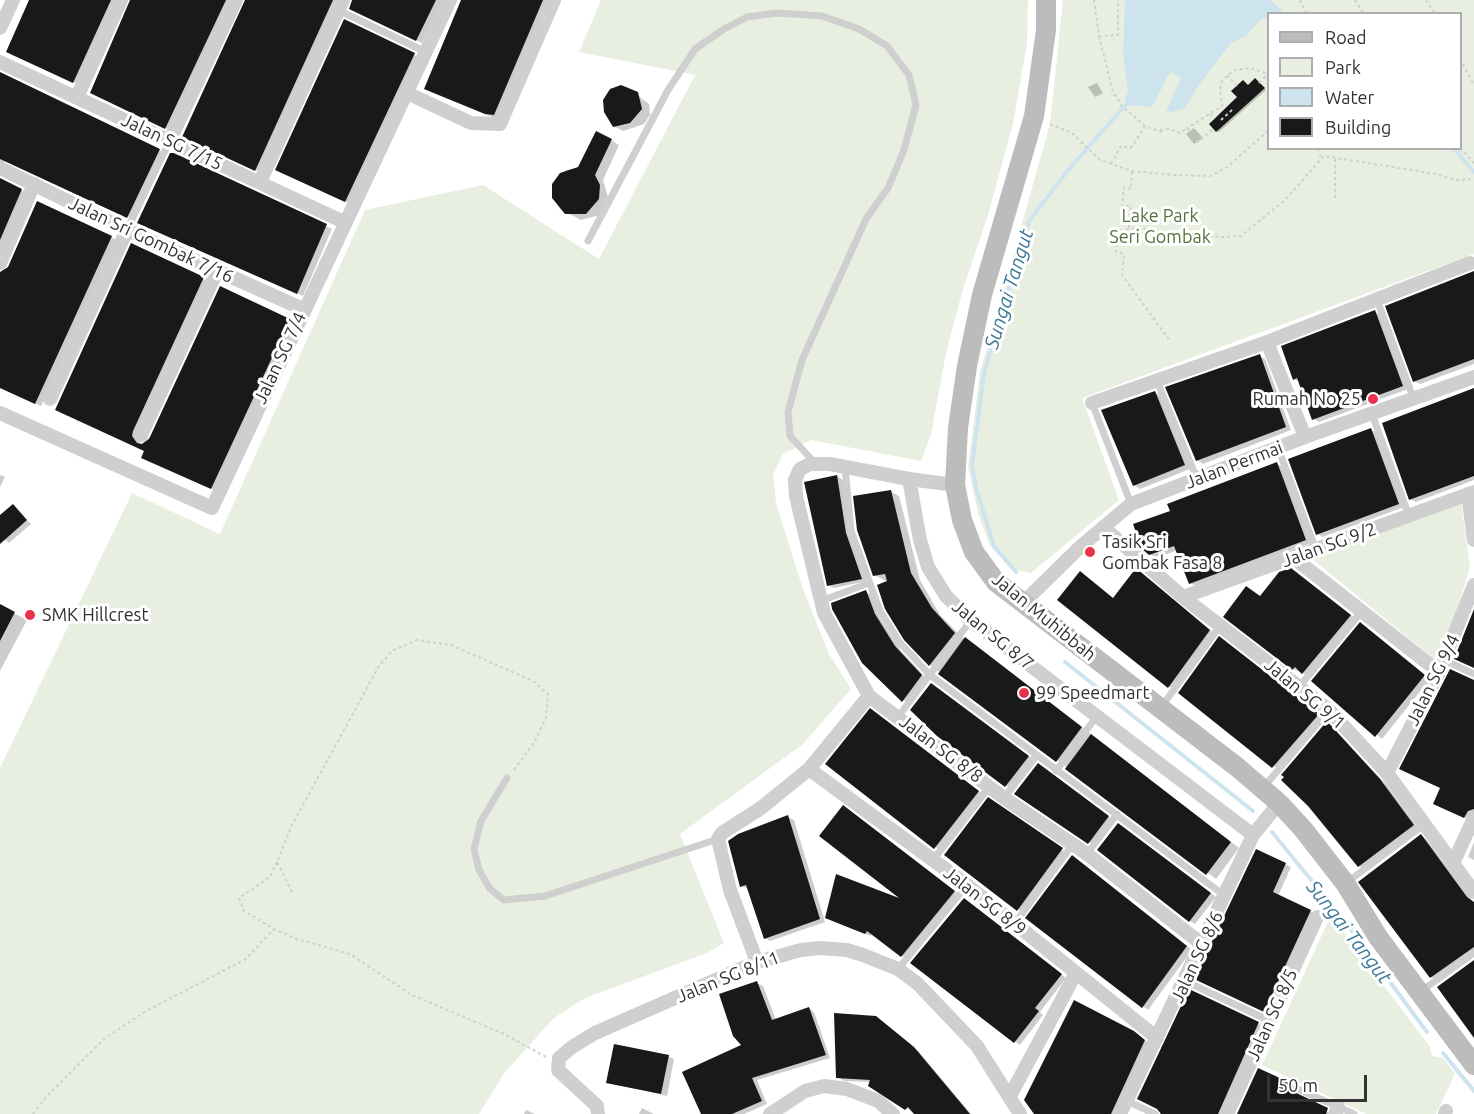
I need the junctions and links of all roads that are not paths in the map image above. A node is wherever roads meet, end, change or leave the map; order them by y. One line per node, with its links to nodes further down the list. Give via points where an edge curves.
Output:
1 (13, 0): 8 (street)
2 (122, 0): 12 (street)
3 (236, 0): 13 (street)
4 (450, 0): 9 (street, Jalan SG 7/4)
5 (554, 0): 11 (street, via 500,124 471,123)
6 (1046, 0): 40 (street, Jalan Muhibbah, via 1046,30 1034,116 982,295 966,366)
7 (340, 5): 9 (lane); 15 (street)
8 (0, 28)
9 (426, 52): 11 (street, Jalan SG 7/4)
10 (0, 62): 12 (street, Jalan SG 7/15)
11 (407, 93): 17 (street, Jalan SG 7/4)
12 (77, 97): 13 (street, Jalan SG 7/15)
13 (169, 142): 15 (street, Jalan SG 7/15); 18 (lane)
14 (0, 168): 16 (street, Jalan Sri Gombak 7/16)
15 (260, 182): 17 (street, Jalan SG 7/15)
16 (34, 184): 18 (street, Jalan Sri Gombak 7/16); 20 (street)
17 (344, 222): 24 (street, Jalan SG 7/4)
18 (127, 230): 22 (street, Jalan Sri Gombak 7/16); 28 (street)
19 (588, 241): 36 (lane, via 668,90 695,49 724,29 747,17 777,13 822,16 859,29 887,46 909,75 916,105 904,150 888,188 866,219 802,360 788,412 790,436)
20 (0, 263)
21 (1470, 263): 23 (street)
22 (217, 271): 24 (street, Jalan Sri Gombak 7/16); 33 (street)
23 (1377, 300): 25 (street); 29 (lane)
24 (303, 309): 31 (street, Jalan SG 7/4, via 212,508)
25 (1267, 342): 27 (street); 34 (street)
26 (1474, 377): 29 (street, Jalan Permai)
27 (1157, 381): 30 (street); 39 (lane)
28 (50, 399)
29 (1414, 400): 32 (street, Jalan Permai)
30 (1092, 404): 42 (lane)
31 (0, 413)
32 (1372, 414): 34 (street, Jalan Permai); 43 (lane)
33 (141, 435)
34 (1305, 437): 35 (street, Jalan Permai)
35 (1278, 448): 39 (street, Jalan Permai); 46 (lane)
36 (815, 464): 37 (street); 51 (street, Jalan SG 8/8, via 797,474 796,496)
37 (845, 467): 38 (street); 48 (lane, via 851,531)
38 (909, 479): 40 (street); 54 (street, Jalan SG 8/7, via 928,567 946,596)
39 (1197, 480): 42 (street, Jalan Permai)
40 (955, 484): 52 (street, Jalan Muhibbah, via 974,552 996,582)
41 (1471, 493): 43 (street, Jalan SG 9/2); 45 (street)
42 (1131, 504): 44 (street, Jalan Permai)
43 (1409, 516): 46 (street, Jalan SG 9/2)
44 (1103, 527): 50 (street, Jalan SG 9/1); 52 (street, Jalan Permai)
45 (1474, 540)
46 (1316, 550): 47 (street, Jalan SG 9/2)
47 (1294, 558): 50 (street, Jalan SG 9/2); 53 (street)
48 (869, 584): 51 (lane); 58 (lane, via 900,643)
49 (1474, 585): 56 (street, Jalan SG 9/4)
50 (1183, 597): 55 (street, Jalan SG 9/1)
51 (820, 601): 60 (street, Jalan SG 8/8)
52 (1024, 602): 61 (street, Jalan Muhibbah)
53 (1362, 611): 56 (street); 59 (lane)
54 (971, 620): 58 (lane); 63 (street, Jalan SG 8/7)
55 (1220, 626): 59 (street, Jalan SG 9/1); 61 (lane)
56 (1441, 666): 57 (lane); 68 (street, Jalan SG 9/4)
57 (1474, 674)
58 (930, 675): 64 (lane); 65 (lane)
59 (1299, 687): 62 (street, Jalan SG 9/1)
60 (870, 696): 64 (street, Jalan SG 8/8); 66 (street)
61 (1160, 709): 71 (street, Jalan Muhibbah)
62 (1329, 710): 68 (street, Jalan SG 9/1); 71 (lane)
63 (1097, 716): 67 (lane); 77 (street, Jalan SG 8/7)
64 (898, 717): 70 (street, Jalan SG 8/8)
65 (1037, 755): 67 (lane); 72 (lane)
66 (809, 769): 78 (street); 81 (street, Jalan SG 8/9)
67 (1056, 771): 74 (lane)
68 (1387, 773): 76 (street, Jalan SG 9/1)
69 (507, 778): 78 (lane, via 481,821 474,849 479,870 490,889 504,900 545,896)
70 (990, 786): 72 (street, Jalan SG 8/8); 81 (lane)
71 (1263, 789): 73 (street, Jalan Muhibbah)
72 (1005, 798): 79 (street, Jalan SG 8/8)
73 (1279, 803): 77 (street, Jalan SG 8/6); 83 (street, Jalan Muhibbah)
74 (1117, 814): 80 (lane); 86 (lane)
75 (1474, 818): 82 (street)
76 (1426, 823): 82 (street, Jalan SG 9/1); 83 (lane)
77 (1253, 836): 86 (street, Jalan SG 8/6)
78 (718, 839): 91 (street, via 730,890)
79 (1073, 844): 80 (street, Jalan SG 8/8); 88 (lane)
80 (1088, 854): 89 (street, Jalan SG 8/8)
81 (932, 860): 84 (street, Jalan SG 8/9)
82 (1454, 861): 85 (street, Jalan SG 9/1)
83 (1345, 883): 95 (street, Jalan Muhibbah)
84 (967, 885): 88 (street, Jalan SG 8/9); 92 (lane)
85 (1474, 892)
86 (1225, 896): 89 (street, Jalan SG 8/6)
87 (1317, 917): 96 (street, Jalan SG 8/5)
88 (1015, 923): 93 (street, Jalan SG 8/9)
89 (1203, 945): 94 (street, Jalan SG 8/6)
90 (1474, 953): 95 (lane)
91 (757, 962): 92 (street, Jalan SG 8/11, via 801,950 831,949 852,951); 103 (street, Jalan SG 8/11, via 595,1033 562,1054 557,1063 560,1074 597,1106)
92 (897, 969): 100 (street, Jalan SG 8/11, via 934,998 963,1030)
93 (1076, 973): 97 (street, Jalan SG 8/9); 100 (street)
94 (1185, 981): 96 (lane); 97 (street, Jalan SG 8/6)
95 (1419, 993): 98 (street, Jalan Muhibbah)
96 (1270, 1021): 109 (street, Jalan SG 8/5)
97 (1157, 1038): 101 (street, Jalan SG 8/6)
98 (1474, 1065)
99 (1300, 1090): 102 (lane)
100 (1010, 1096): 106 (street, Jalan SG 8/11)
101 (1127, 1101): 107 (street, Jalan SG 8/6); 108 (lane)
102 (1337, 1110): 110 (lane)
103 (598, 1114)
104 (770, 1114): 105 (street, via 805,1091 824,1086 847,1089 878,1101)
105 (892, 1114)
106 (1020, 1114)
107 (1120, 1114)
108 (1155, 1114)
109 (1227, 1114)
110 (1354, 1114)

